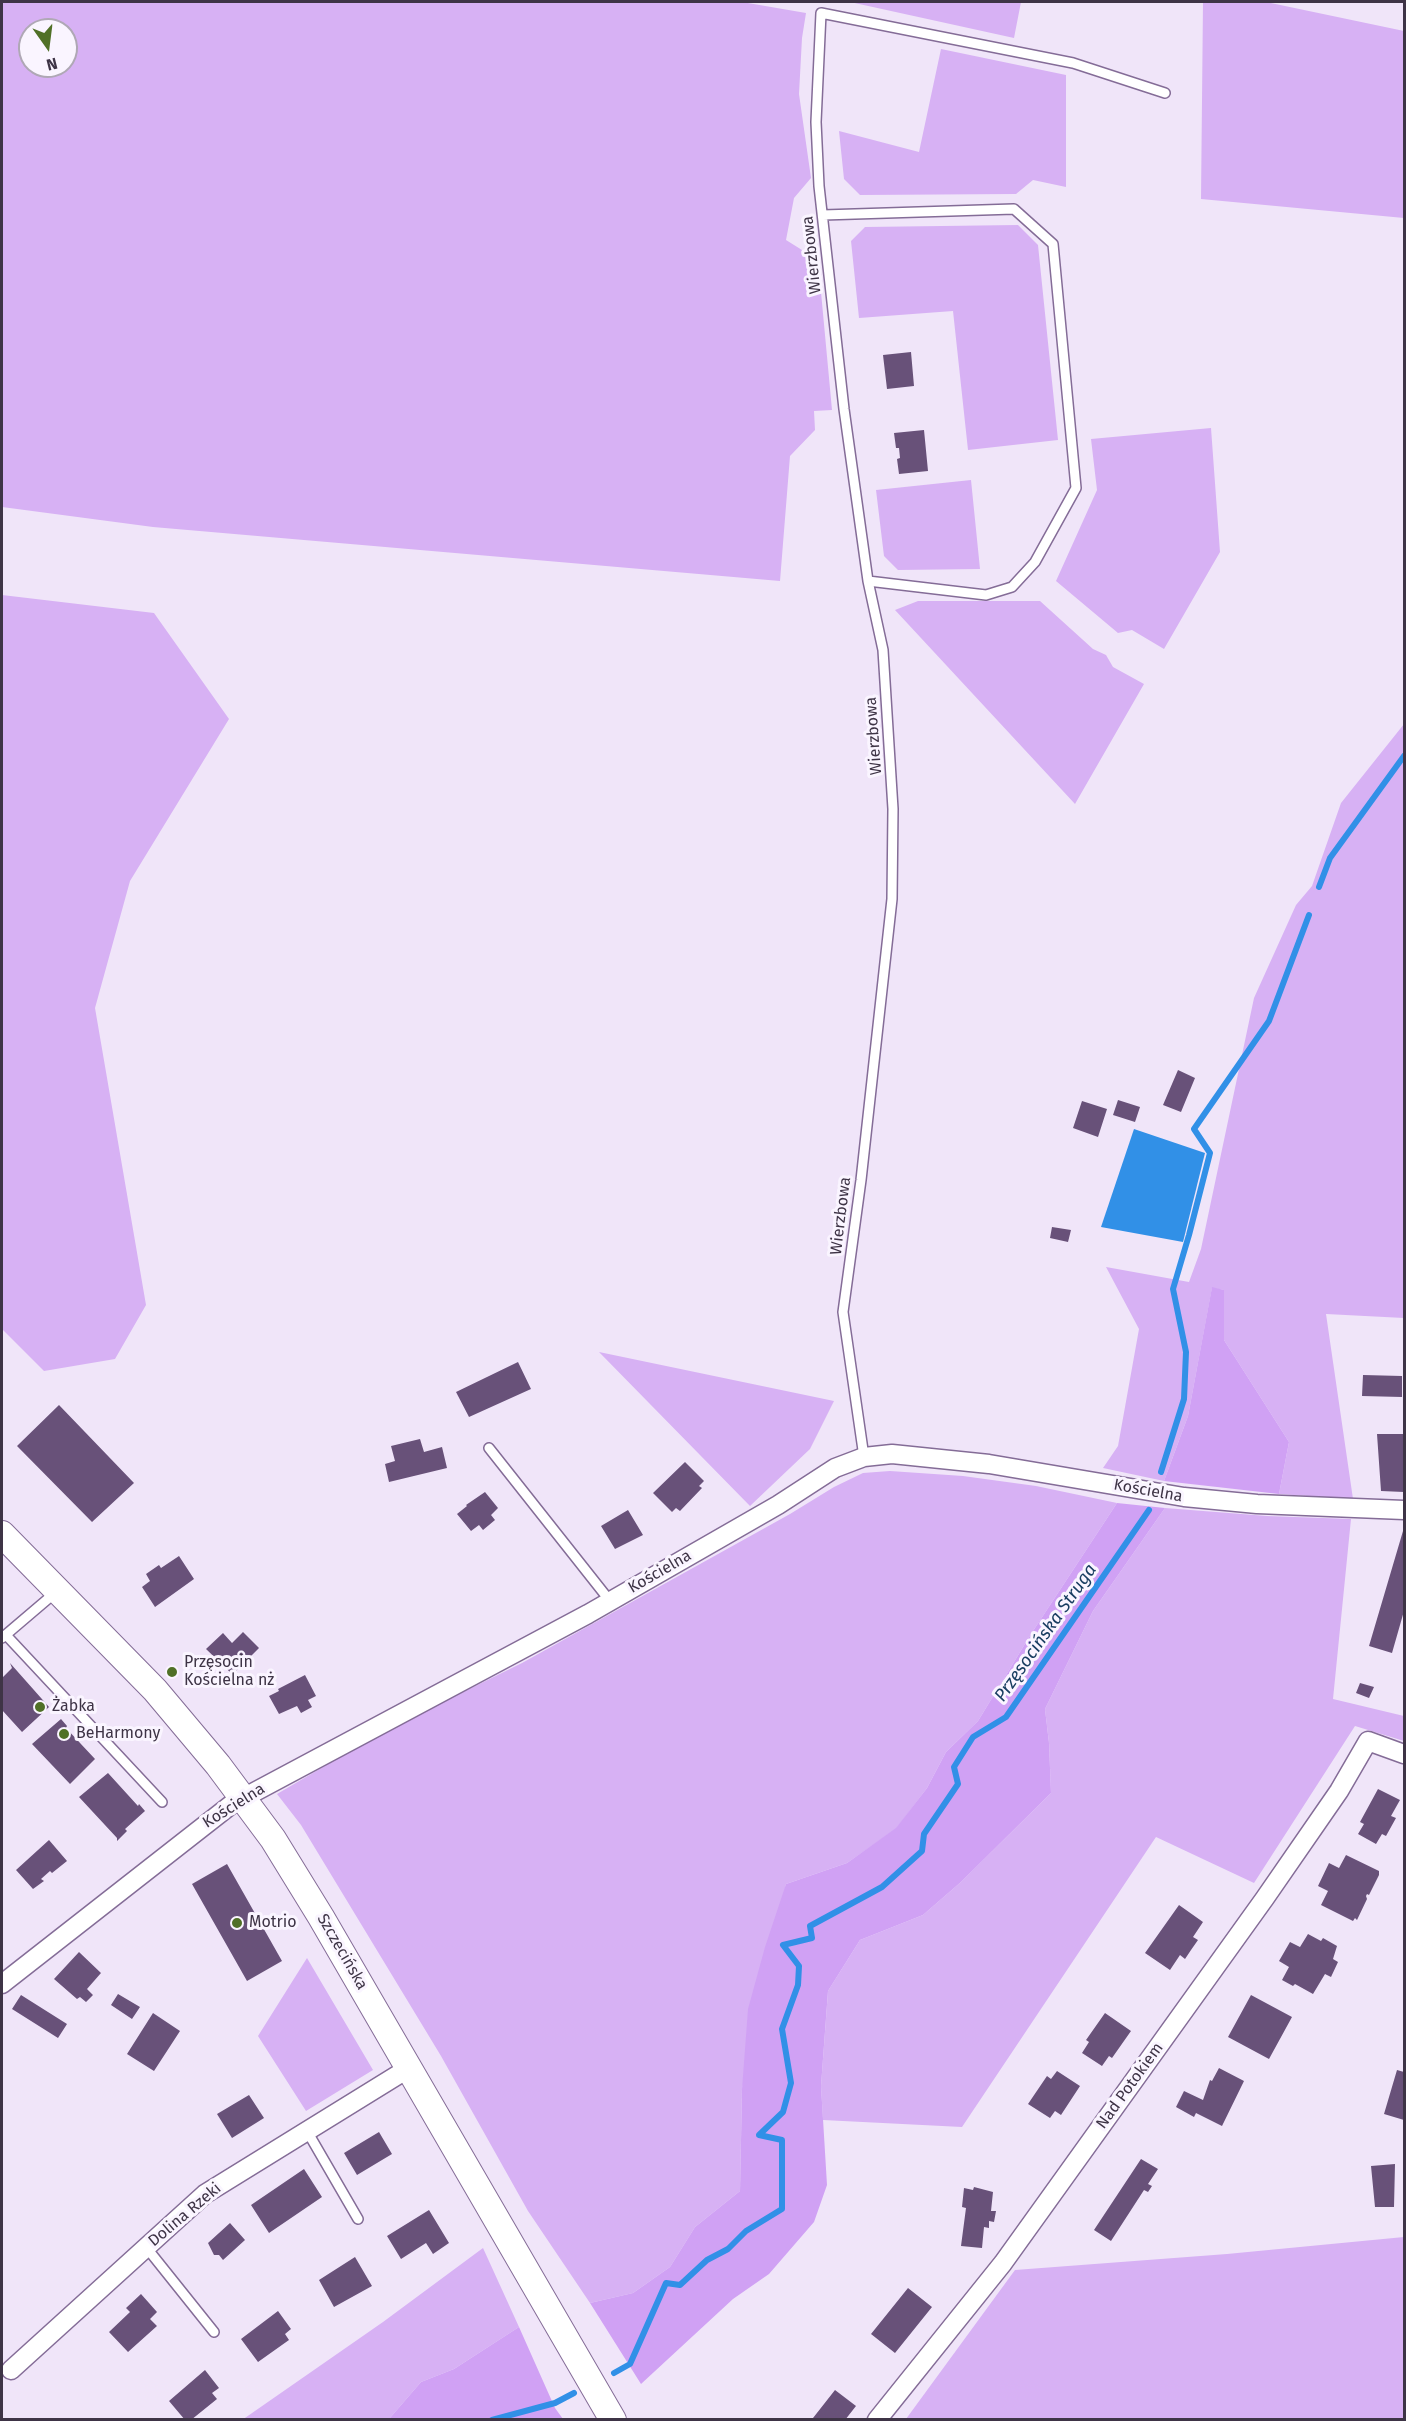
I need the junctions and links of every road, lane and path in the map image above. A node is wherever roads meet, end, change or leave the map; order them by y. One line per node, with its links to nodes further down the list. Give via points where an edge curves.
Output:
1 (1166, 93): 2 (lane, Wierzbowa, via 1073,63 821,13 816,122)
2 (824, 215): 3 (lane, Wierzbowa, via 844,410); 3 (lane, via 1014,209 1053,244 1076,488 1035,562 1011,587 986,595)
3 (868, 581): 5 (lane, Wierzbowa, via 883,650 893,809 892,899 843,1312)
4 (489, 1448): 9 (lane)
5 (864, 1457): 6 (street, Kościelna, via 892,1454 989,1464 1184,1497); 9 (street, Kościelna, via 835,1468)
6 (1404, 1510)
7 (2, 1534): 8 (street, Szczecińska)
8 (57, 1591): 10 (lane); 12 (street, Szczecińska, via 155,1690)
9 (610, 1601): 12 (street, Kościelna)
10 (4, 1637): 13 (lane)
11 (1404, 1754): 22 (street, Nad Potokiem, via 1368,1742 1265,1898 1003,2264)
12 (243, 1797): 14 (street, Kościelna); 15 (street, Szczecińska, via 306,1891)
13 (162, 1802)
14 (2, 1984)
15 (409, 2068): 16 (street, Dolina Rzeki); 21 (street, Szczecińska)
16 (307, 2131): 17 (lane); 18 (street, Dolina Rzeki, via 205,2194)
17 (358, 2219)
18 (146, 2247): 19 (lane); 20 (street, Dolina Rzeki)
19 (214, 2332)
20 (12, 2370)
21 (613, 2420)
22 (878, 2420)

